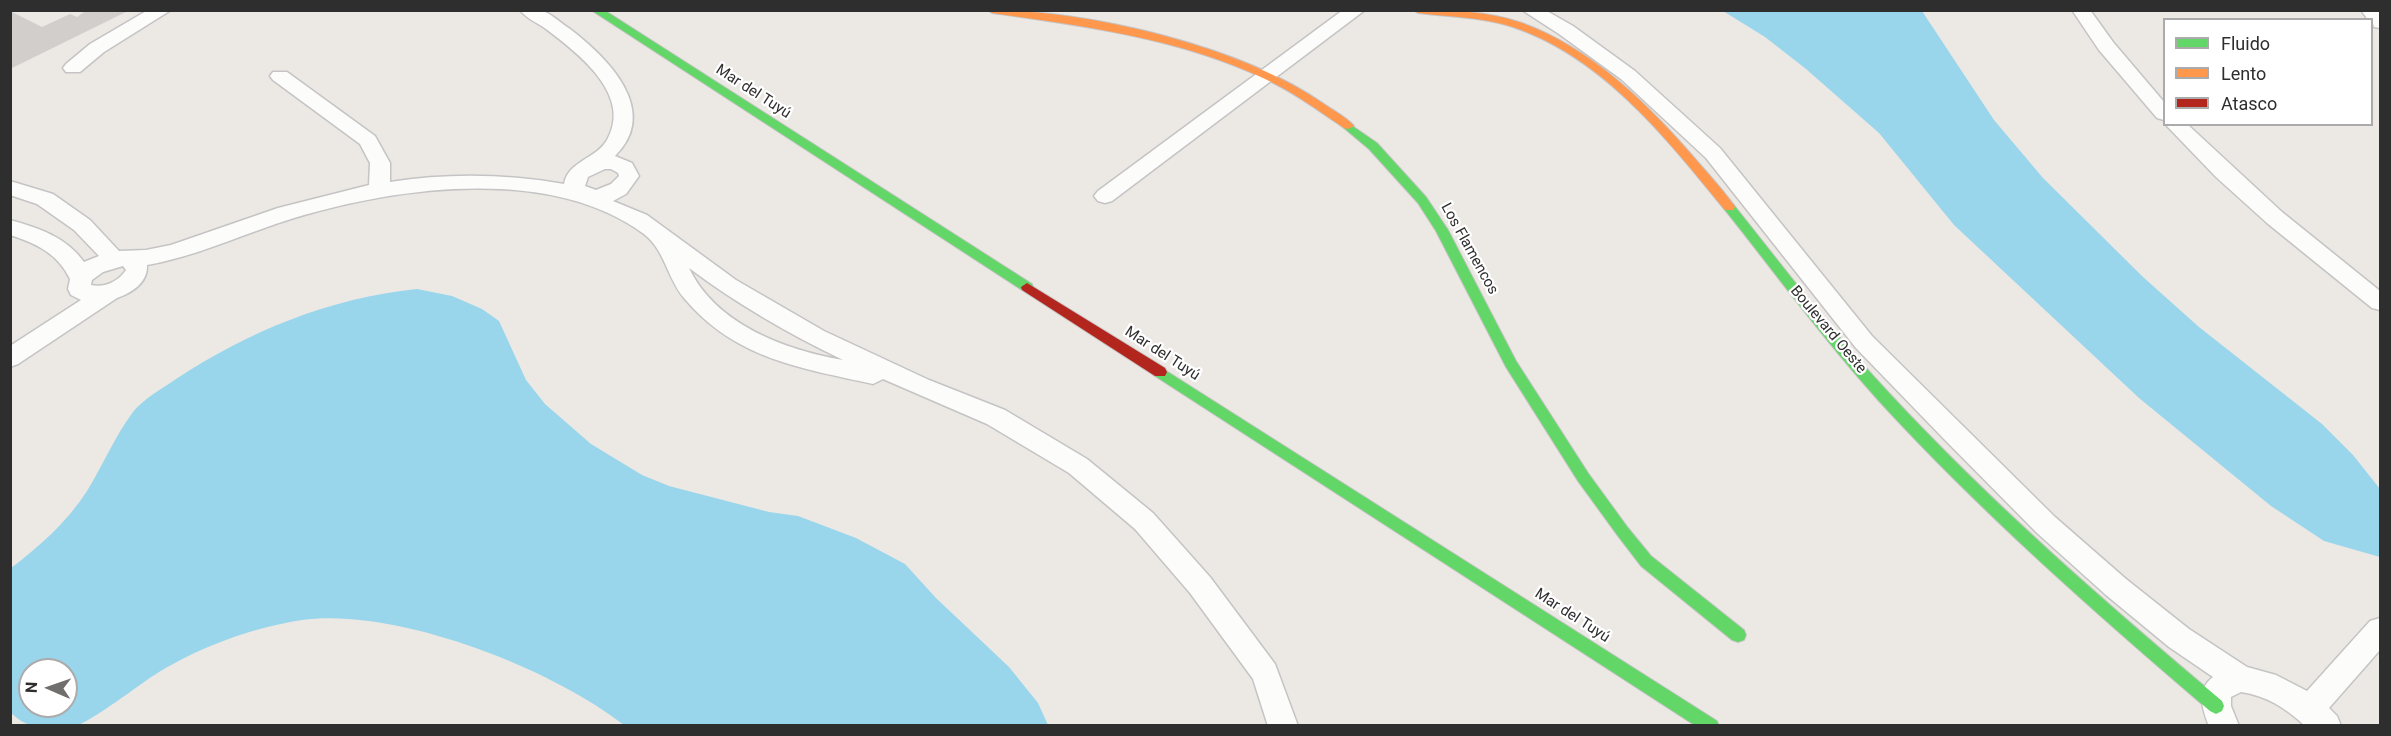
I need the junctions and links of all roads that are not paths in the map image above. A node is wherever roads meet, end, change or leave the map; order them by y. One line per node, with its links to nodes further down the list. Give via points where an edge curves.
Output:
1 (162, 10): 12 (street, via 97,48)
2 (529, 10): 17 (street, via 589,52 616,85)
3 (596, 10): 49 (street, Mar del Tuyú)
4 (992, 10): 14 (street, Los Flamencos, via 1144,33 1231,59)
5 (1356, 10): 14 (street)
6 (1418, 10): 10 (street, Boulevard Oeste)
7 (1530, 10): 15 (street, Boulevard Oeste, via 1566,30 1628,75)
8 (2081, 10): 16 (street)
9 (2370, 10): 11 (street)
10 (1475, 13): 15 (street, Boulevard Oeste, via 1554,41)
11 (2380, 23)
12 (73, 68)
13 (280, 76): 23 (street, via 368,140 380,163)
14 (1264, 76): 25 (street); 44 (street, Los Flamencos, via 1338,118 1404,179 1442,230 1511,363 1583,477 1646,561)
15 (1648, 103): 38 (street, Boulevard Oeste, via 1713,153); 39 (street, Boulevard Oeste)
16 (2163, 113)
17 (625, 119): 19 (street, via 615,146); 20 (street, via 630,134)
18 (2177, 126): 34 (street, via 2255,202)
19 (590, 167): 20 (street, via 611,162 624,166); 21 (street); 24 (street, via 573,184)
20 (629, 173): 24 (street, via 621,188 613,193); 27 (street)
21 (530, 183): 23 (street, via 422,183); 24 (street)
22 (10, 188): 26 (street)
23 (379, 189): 30 (street, via 243,227)
24 (582, 195): 27 (street)
25 (1105, 196)
26 (54, 205): 28 (street); 30 (street)
27 (639, 220): 29 (street)
28 (15, 228): 31 (street, via 62,251 75,262)
29 (664, 239): 32 (street); 35 (street, via 688,288)
30 (126, 266): 31 (street, via 95,266); 33 (street)
31 (80, 281): 33 (street, via 83,292); 36 (street, via 71,303)
32 (728, 286): 35 (street); 37 (street)
33 (108, 293): 36 (street)
34 (2380, 302)
35 (702, 303): 41 (street, via 731,328)
36 (41, 335): 40 (street)
37 (816, 337): 41 (street); 42 (street)
38 (1864, 342): 39 (street); 45 (street, Boulevard Oeste, via 2046,525 2179,638)
39 (1839, 347): 46 (street, Boulevard Oeste, via 2014,530)
40 (10, 358)
41 (797, 359): 42 (street)
42 (920, 386): 48 (street, via 996,417 1078,466 1144,521 1200,585 1264,674)
43 (2380, 630): 47 (street)
44 (1738, 635)
45 (2241, 679): 46 (street, via 2217,691); 47 (street, Boulevard Oeste, via 2289,695)
46 (2220, 716)
47 (2318, 717)
48 (1283, 726)
49 (1711, 726)

